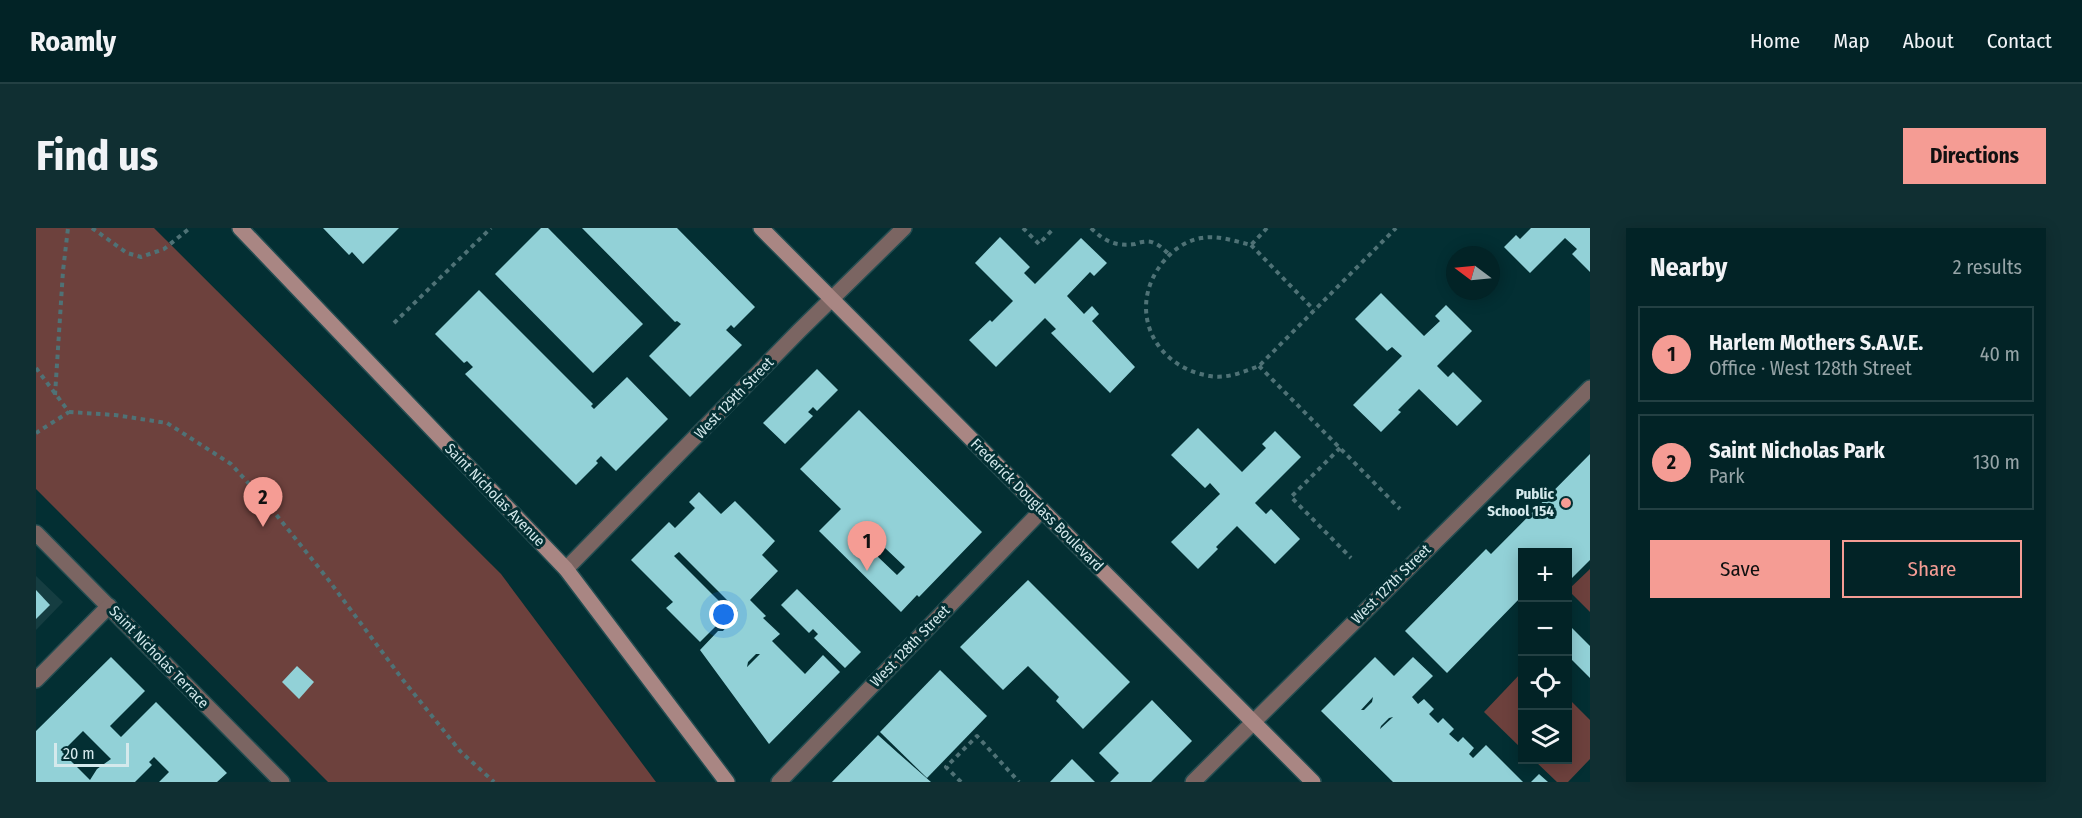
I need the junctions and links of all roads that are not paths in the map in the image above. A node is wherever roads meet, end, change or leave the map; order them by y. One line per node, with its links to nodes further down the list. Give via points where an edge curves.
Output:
1 (240, 228): 8 (main road, Saint Nicholas Avenue)
2 (761, 228): 4 (main road, Frederick Douglass Boulevard)
3 (904, 228): 4 (street, West 129th Street)
4 (831, 299): 6 (main road, Frederick Douglass Boulevard); 8 (street, West 129th Street)
5 (1590, 387): 11 (street, West 127th Street)
6 (1042, 510): 11 (main road, Frederick Douglass Boulevard); 14 (street, West 128th Street)
7 (36, 533): 9 (street, Saint Nicholas Terrace)
8 (566, 569): 13 (main road, Saint Nicholas Avenue)
9 (109, 606): 10 (street); 12 (street, Saint Nicholas Terrace)
10 (36, 680)
11 (1252, 722): 15 (street, West 127th Street); 16 (main road, Frederick Douglass Boulevard)
12 (282, 782)
13 (728, 782)
14 (779, 782)
15 (1193, 782)
16 (1313, 782)

